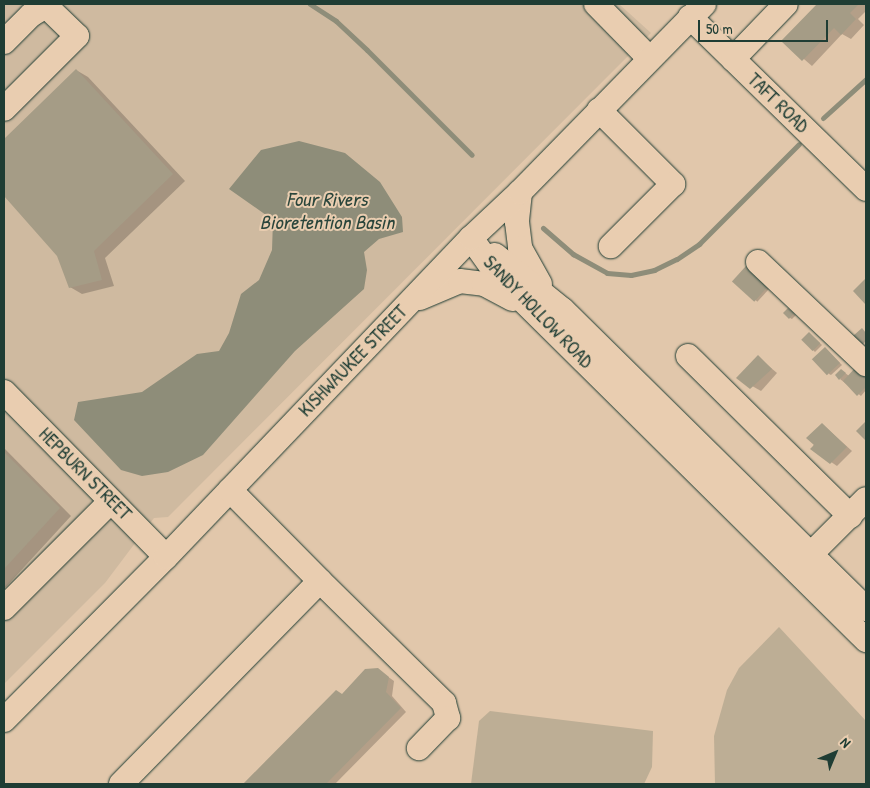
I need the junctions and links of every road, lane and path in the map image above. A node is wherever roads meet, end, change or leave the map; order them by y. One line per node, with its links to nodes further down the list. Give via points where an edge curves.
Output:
1 (596, 4): 5 (street)
2 (786, 4): 6 (street)
3 (697, 10): 5 (street, KISHWAUKEE STREET); 6 (street, TAFT ROAD)
4 (4, 42): 7 (street, via 31,15 46,6 77,36)
5 (649, 58): 8 (street, KISHWAUKEE STREET)
6 (733, 59): 9 (street, TAFT ROAD)
7 (4, 109)
8 (599, 110): 10 (street, KISHWAUKEE STREET); 12 (street, via 673,184)
9 (866, 189)
10 (520, 192): 11 (street, KISHWAUKEE STREET); 15 (street, via 517,222 520,248 534,277)
11 (471, 238): 14 (street, KISHWAUKEE STREET); 15 (street, SANDY HOLLOW ROAD); 16 (street, SANDY HOLLOW ROAD, via 498,276)
12 (611, 246)
13 (758, 262): 18 (street)
14 (406, 306): 16 (street, via 436,289 460,281 484,284); 20 (street, KISHWAUKEE STREET)
15 (563, 310): 25 (street, SANDY HOLLOW ROAD)
16 (538, 315): 25 (street, SANDY HOLLOW ROAD)
17 (688, 356): 23 (street)
18 (866, 364)
19 (4, 392): 22 (street, HEPBURN STREET)
20 (230, 490): 24 (street, KISHWAUKEE STREET); 26 (street)
21 (866, 499): 23 (street)
22 (112, 501): 24 (street, HEPBURN STREET); 27 (street)
23 (850, 516): 25 (street)
24 (166, 556): 30 (street, KISHWAUKEE STREET)
25 (803, 563): 28 (street, SANDY HOLLOW ROAD); 29 (street, SANDY HOLLOW ROAD)
26 (320, 582): 31 (street, via 444,703 448,718); 32 (street)
27 (4, 608)
28 (866, 609)
29 (866, 640)
30 (4, 720)
31 (419, 748)
32 (121, 784)

